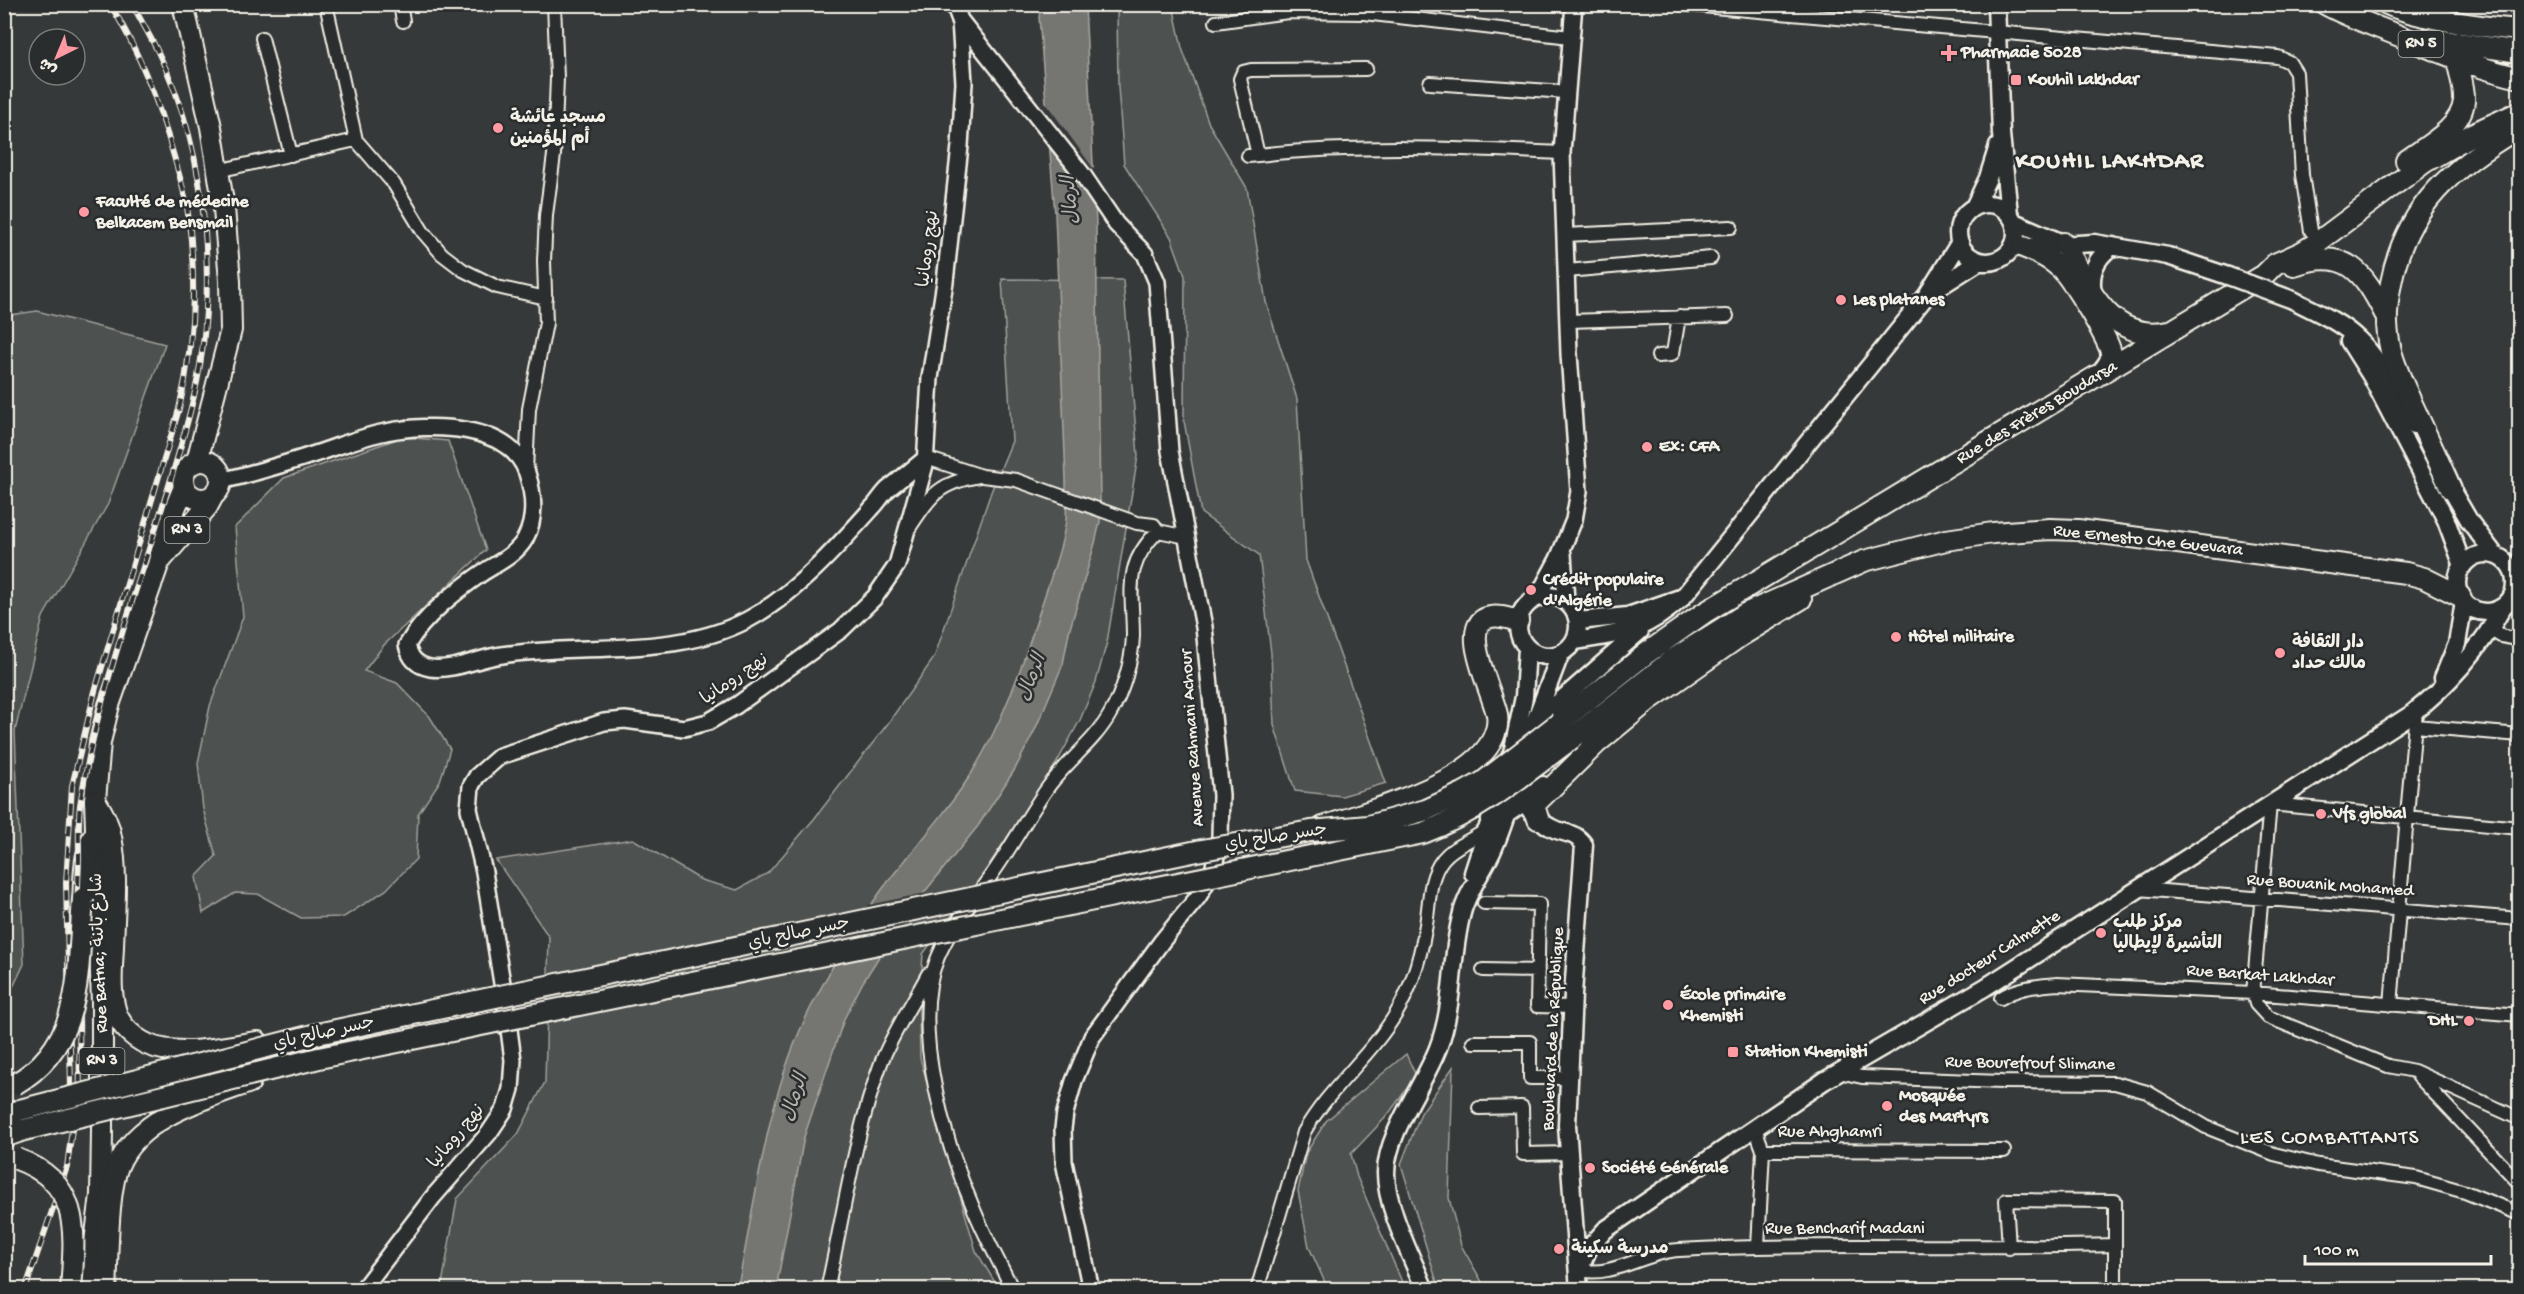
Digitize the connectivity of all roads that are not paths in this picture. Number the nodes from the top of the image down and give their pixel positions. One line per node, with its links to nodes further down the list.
1 (183, 4): 31 (main road)
2 (326, 4): 28 (street)
3 (400, 4): 12 (street)
4 (954, 4): 11 (street)
5 (1574, 4): 18 (street)
6 (1679, 4): 15 (street)
7 (1996, 4): 15 (main road)
8 (2325, 4): 16 (main road, RN 5)
9 (2386, 4): 14 (main road, RN 5)
10 (552, 6): 47 (street)
11 (960, 20): 56 (street, نهج رومانيا); 65 (street, Avenue Rahmani Achour)
12 (403, 21)
13 (1216, 22): 18 (street)
14 (2520, 30)
15 (1996, 34): 27 (main road); 35 (street)
16 (2394, 34): 19 (main road); 20 (main road, RN 5)
17 (262, 38): 30 (street)
18 (1570, 38): 24 (street)
19 (2520, 52)
20 (2457, 59): 22 (main road, RN 5); 35 (main road)
21 (1366, 69): 29 (street)
22 (2520, 78)
23 (1430, 83): 24 (street)
24 (1566, 92): 29 (street)
25 (2520, 112): 43 (main road, Rue des Frères Boudarsa)
26 (2520, 127): 48 (main road)
27 (2001, 134): 32 (main road); 33 (main road)
28 (357, 140): 30 (street); 47 (street)
29 (1562, 153): 36 (street)
30 (291, 155): 31 (street)
31 (217, 171): 57 (main road)
32 (1974, 207): 33 (main road); 37 (main road)
33 (2012, 218): 38 (main road); 40 (main road)
34 (1731, 227): 36 (street)
35 (2311, 231): 43 (main road)
36 (1565, 235): 44 (street)
37 (1960, 242): 42 (main road); 46 (main road)
38 (2064, 243): 39 (main road); 40 (main road); 45 (main road)
39 (2113, 246): 45 (main road); 52 (main road, bridge)
40 (2017, 248): 42 (main road); 55 (main road)
41 (1711, 258): 44 (street)
42 (1980, 261): 46 (main road)
43 (2270, 270): 48 (main road); 53 (main road, Rue des Frères Boudarsa)
44 (1566, 271): 51 (street)
45 (2093, 293): 53 (main road)
46 (1928, 295): 71 (main road)
47 (546, 298): 58 (street)
48 (2385, 315): 62 (main road)
49 (1727, 316): 50 (street)
50 (1679, 317): 51 (street); 54 (street)
51 (1568, 321): 66 (street)
52 (2339, 325): 62 (main road); 69 (main road)
53 (2174, 329): 55 (main road, Rue des Frères Boudarsa)
54 (1658, 356)
55 (2102, 374): 86 (main road, Rue des Frères Boudarsa)
56 (926, 458): 58 (street); 59 (street); 63 (street, نهج رومانيا)
57 (197, 461): 60 (main road); 61 (main road)
58 (526, 470): 61 (street)
59 (982, 476): 63 (street); 64 (street)
60 (184, 487): 61 (main road); 68 (main road, RN 3)
61 (217, 488): 68 (main road, RN 3)
62 (2451, 489): 67 (main road)
63 (908, 530): 138 (street, نهج رومانيا)
64 (1158, 531): 65 (street); 105 (street)
65 (1187, 537): 141 (street, Avenue Rahmani Achour)
66 (1564, 545): 72 (street); 75 (street)
67 (2507, 561): 69 (main road); 73 (main road)
68 (158, 565): 90 (main road, RN 3)
69 (2463, 566): 74 (main road)
70 (1834, 573): 74 (main road, Rue Ernesto Che Guevara); 86 (main road); 89 (main road)
71 (1683, 597): 77 (main road); 78 (main road)
72 (1538, 598): 75 (main road); 76 (main road)
73 (2512, 598): 74 (main road); 79 (main road, Rue docteur Calmette)
74 (2462, 599): 84 (main road, Rue docteur Calmette)
75 (1566, 602): 77 (main road)
76 (1518, 621): 82 (main road); 96 (main road, bridge)
77 (1578, 621): 81 (main road)
78 (1648, 625): 81 (main road); 87 (main road)
79 (2489, 629): 80 (street); 84 (main road, Rue docteur Calmette)
80 (2520, 640)
81 (1575, 641): 83 (main road)
82 (1527, 648): 83 (main road); 97 (main road)
83 (1560, 655): 87 (main road)
84 (2436, 693): 85 (main road, Rue docteur Calmette)
85 (2415, 718): 88 (street); 91 (main road, Rue docteur Calmette); 93 (street)
86 (1565, 731): 96 (main road, جسر صالح باي, bridge); 115 (main road, bridge)
87 (1531, 734): 92 (main road)
88 (2520, 735)
89 (1570, 769): 92 (main road); 94 (main road)
90 (95, 800): 98 (main road, RN 3); 113 (main road, bridge)
91 (2270, 804): 93 (street); 99 (main road, Rue docteur Calmette); 100 (street)
92 (1515, 806): 94 (main road); 97 (street); 103 (main road)
93 (2407, 818): 95 (street); 102 (street)
94 (1538, 819): 111 (main road, Boulevard de la République)
95 (2520, 828)
96 (1311, 831): 113 (main road, جسر صالح باي, bridge)
97 (1485, 831): 103 (main road); 142 (street)
98 (96, 832): 119 (main road, bridge); 136 (main road, Rue Batna; شارع باتنة / RN 3)
99 (2138, 889): 100 (street, Rue Bouanik Mohamed); 117 (main road, Rue docteur Calmette)
100 (2262, 899): 102 (street, Rue Bouanik Mohamed); 108 (street)
101 (1484, 903): 107 (street)
102 (2399, 909): 104 (street, Rue Bouanik Mohamed); 110 (street)
103 (1462, 911): 143 (main road)
104 (2520, 919)
105 (938, 957): 139 (street); 140 (street)
106 (1483, 970): 107 (street)
107 (1538, 971): 111 (street)
108 (2253, 993): 109 (street, Rue Barkat Lakhdar); 110 (street, Rue Barkat Lakhdar); 116 (street)
109 (2001, 998)
110 (2391, 1005): 112 (street, Rue Barkat Lakhdar)
111 (1572, 1006): 118 (main road, Boulevard de la République)
112 (2520, 1015)
113 (317, 1034): 121 (main road, جسر صالح باي, bridge)
114 (1473, 1042): 118 (street)
115 (319, 1058): 124 (main road, bridge); 137 (main road, bridge)
116 (2414, 1071): 122 (street); 129 (street)
117 (1839, 1072): 123 (main road, Rue docteur Calmette); 130 (street, Rue Bourefrouf Slimane)
118 (1569, 1078): 127 (main road, Boulevard de la République)
119 (10, 1088)
120 (1479, 1108): 127 (street)
121 (12, 1114)
122 (2520, 1119)
123 (1755, 1128): 125 (street); 134 (main road, Rue docteur Calmette)
124 (4, 1137)
125 (1763, 1150): 126 (street, Rue Ahghamri); 132 (street)
126 (2004, 1151)
127 (1569, 1153): 134 (main road, Boulevard de la République)
128 (11, 1158): 135 (main road, bridge)
129 (2520, 1184)
130 (2520, 1214)
131 (2115, 1245): 133 (street, Rue Bencharif Madani); 133 (street); 145 (street)
132 (1758, 1247): 133 (street, Rue Bencharif Madani); 134 (street, Rue Bencharif Madani)
133 (2009, 1248)
134 (1579, 1270): 144 (main road, Boulevard de la République)
135 (71, 1290)
136 (89, 1290)
137 (106, 1290)
138 (362, 1290)
139 (827, 1290)
140 (1013, 1290)
141 (1091, 1290)
142 (1257, 1290)
143 (1425, 1290)
144 (1579, 1290)
145 (2115, 1290)

